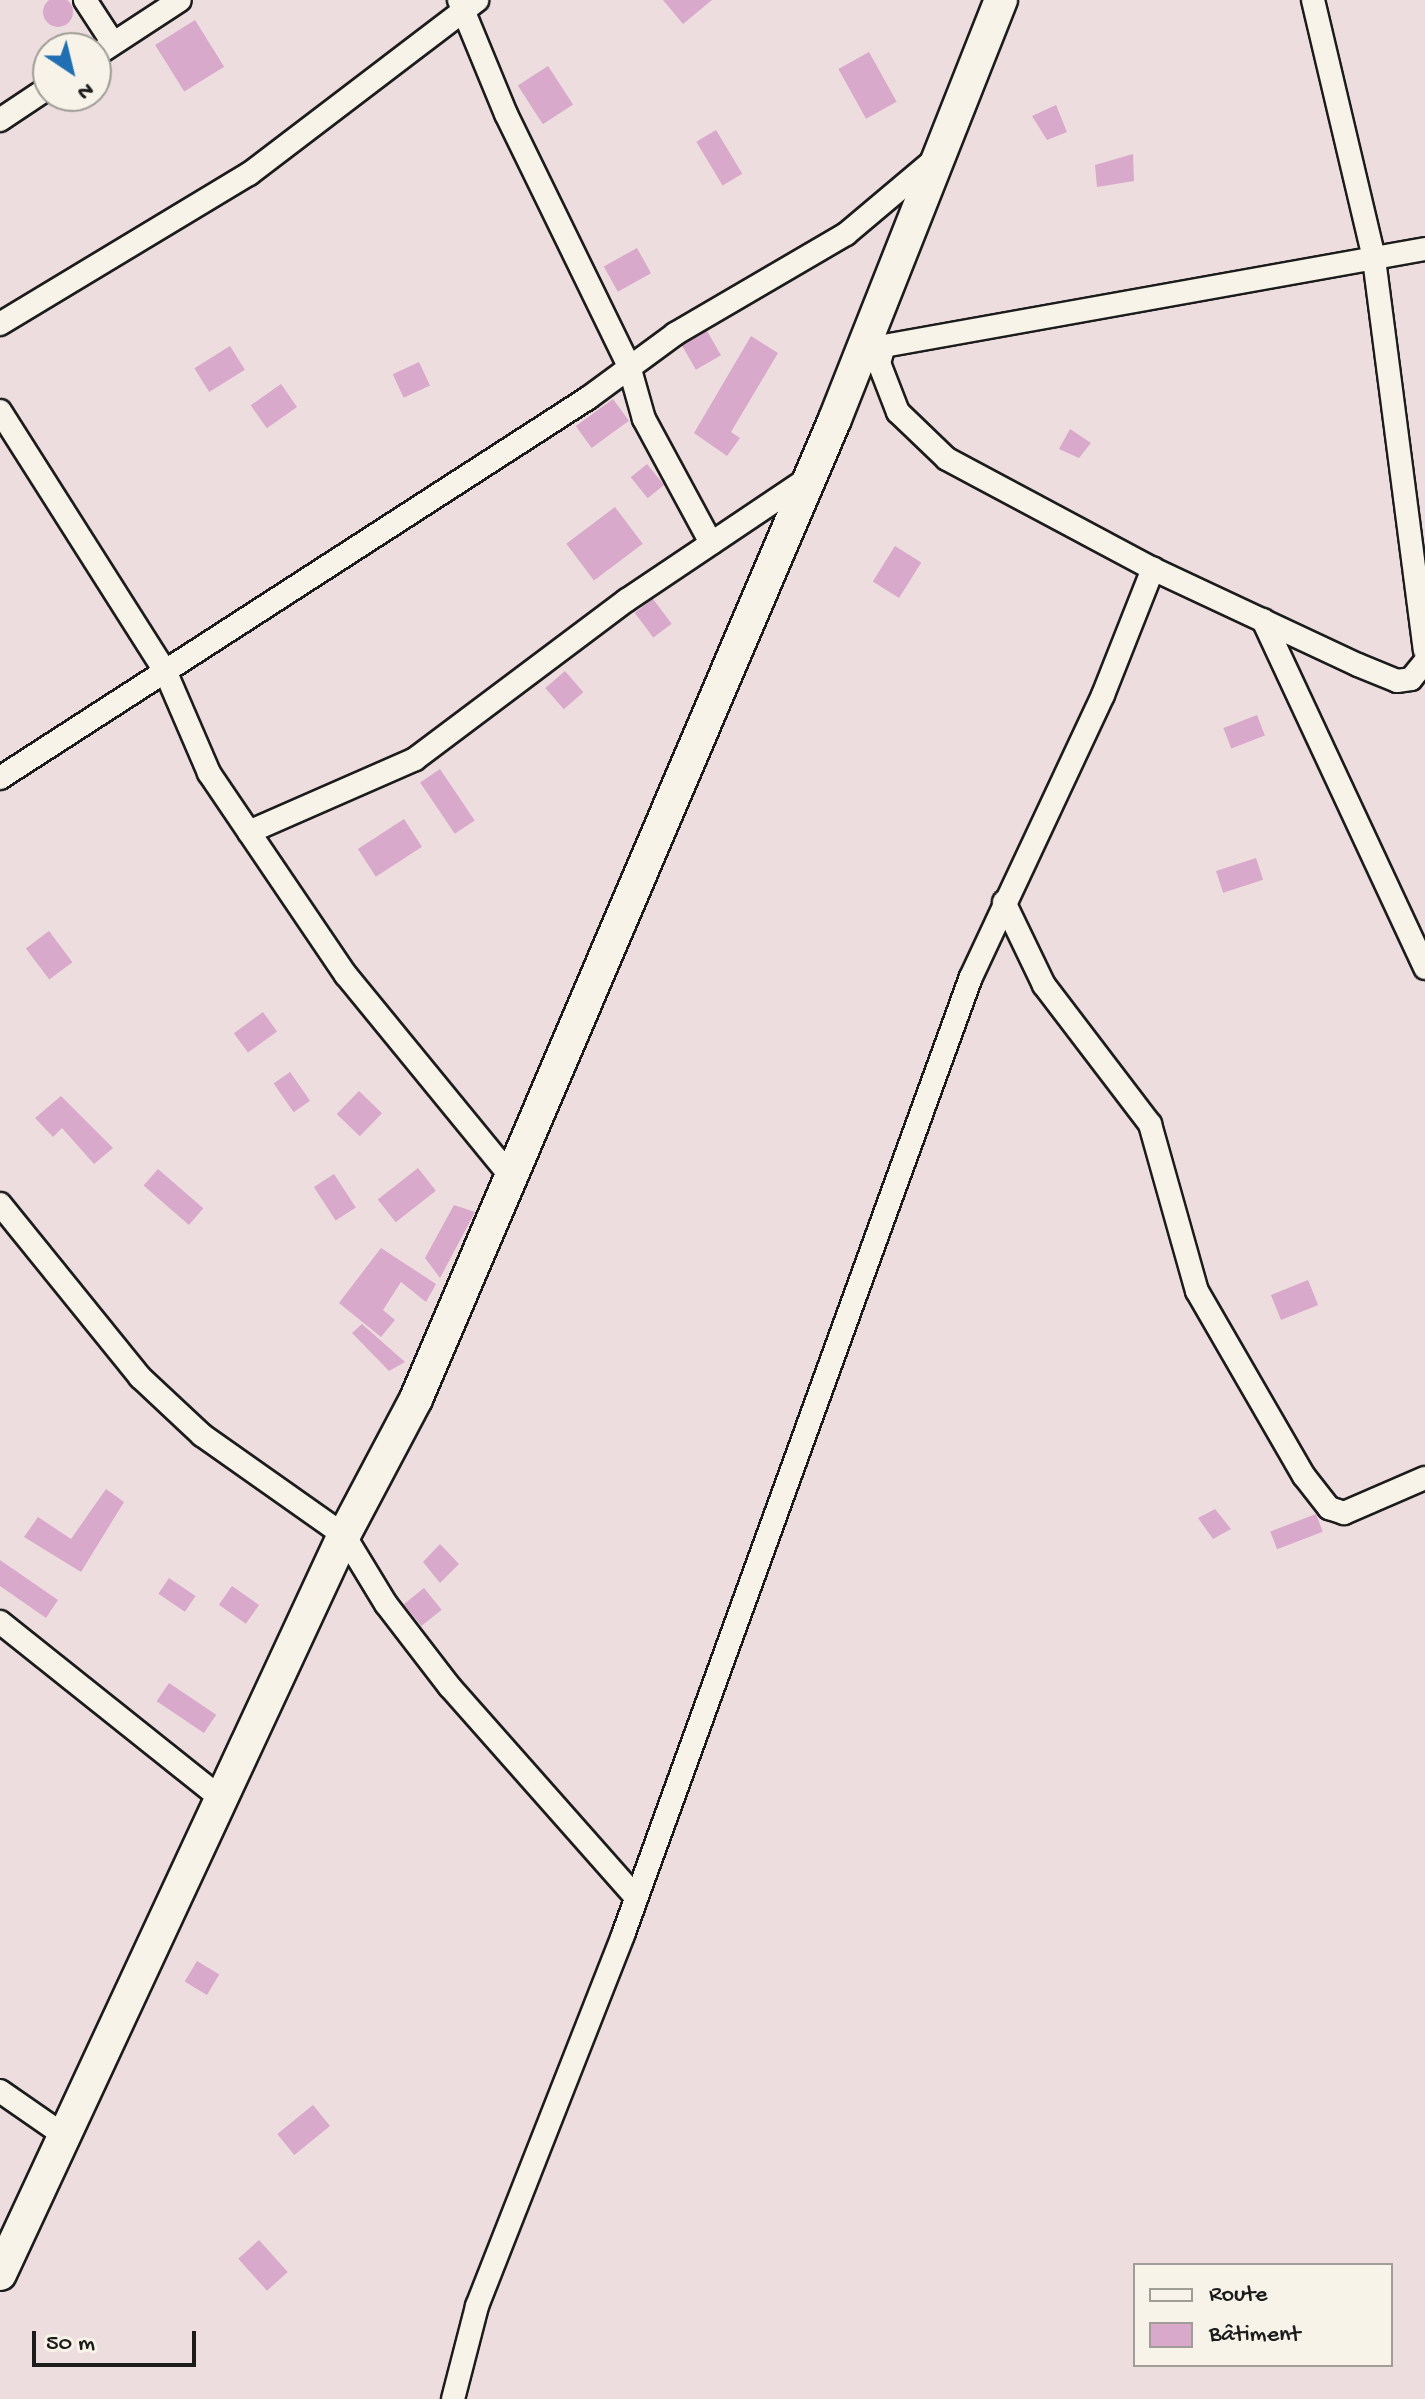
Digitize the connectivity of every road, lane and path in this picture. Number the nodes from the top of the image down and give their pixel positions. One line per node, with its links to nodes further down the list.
1 (85, 0): 6 (street)
2 (180, 0): 7 (street)
3 (1001, 0): 10 (street)
4 (1313, 0): 12 (street)
5 (467, 5): 13 (street); 15 (street)
6 (98, 32)
7 (112, 44)
8 (32, 99): 9 (street)
9 (0, 120)
10 (934, 160): 14 (street); 15 (street)
11 (1425, 249): 12 (street)
12 (1374, 259): 14 (street); 21 (street)
13 (0, 324)
14 (873, 349): 17 (street); 19 (street)
15 (629, 366): 18 (street); 23 (street)
16 (0, 411): 23 (street)
17 (811, 476): 18 (street); 28 (street)
18 (711, 543): 25 (street)
19 (1153, 569): 20 (street); 26 (street)
20 (1263, 620): 22 (street); 27 (street)
21 (1425, 650)
22 (1425, 662)
23 (166, 673): 24 (street); 25 (street)
24 (0, 778)
25 (249, 832): 28 (street)
26 (1004, 902): 30 (street); 34 (street)
27 (1425, 968)
28 (512, 1178): 31 (street)
29 (0, 1204): 31 (street)
30 (1425, 1478)
31 (344, 1535): 33 (street); 34 (street)
32 (0, 1622): 33 (street)
33 (224, 1801): 36 (street)
34 (636, 1897): 38 (street)
35 (0, 2091): 36 (street)
36 (62, 2134): 37 (street)
37 (0, 2274)
38 (453, 2399)

